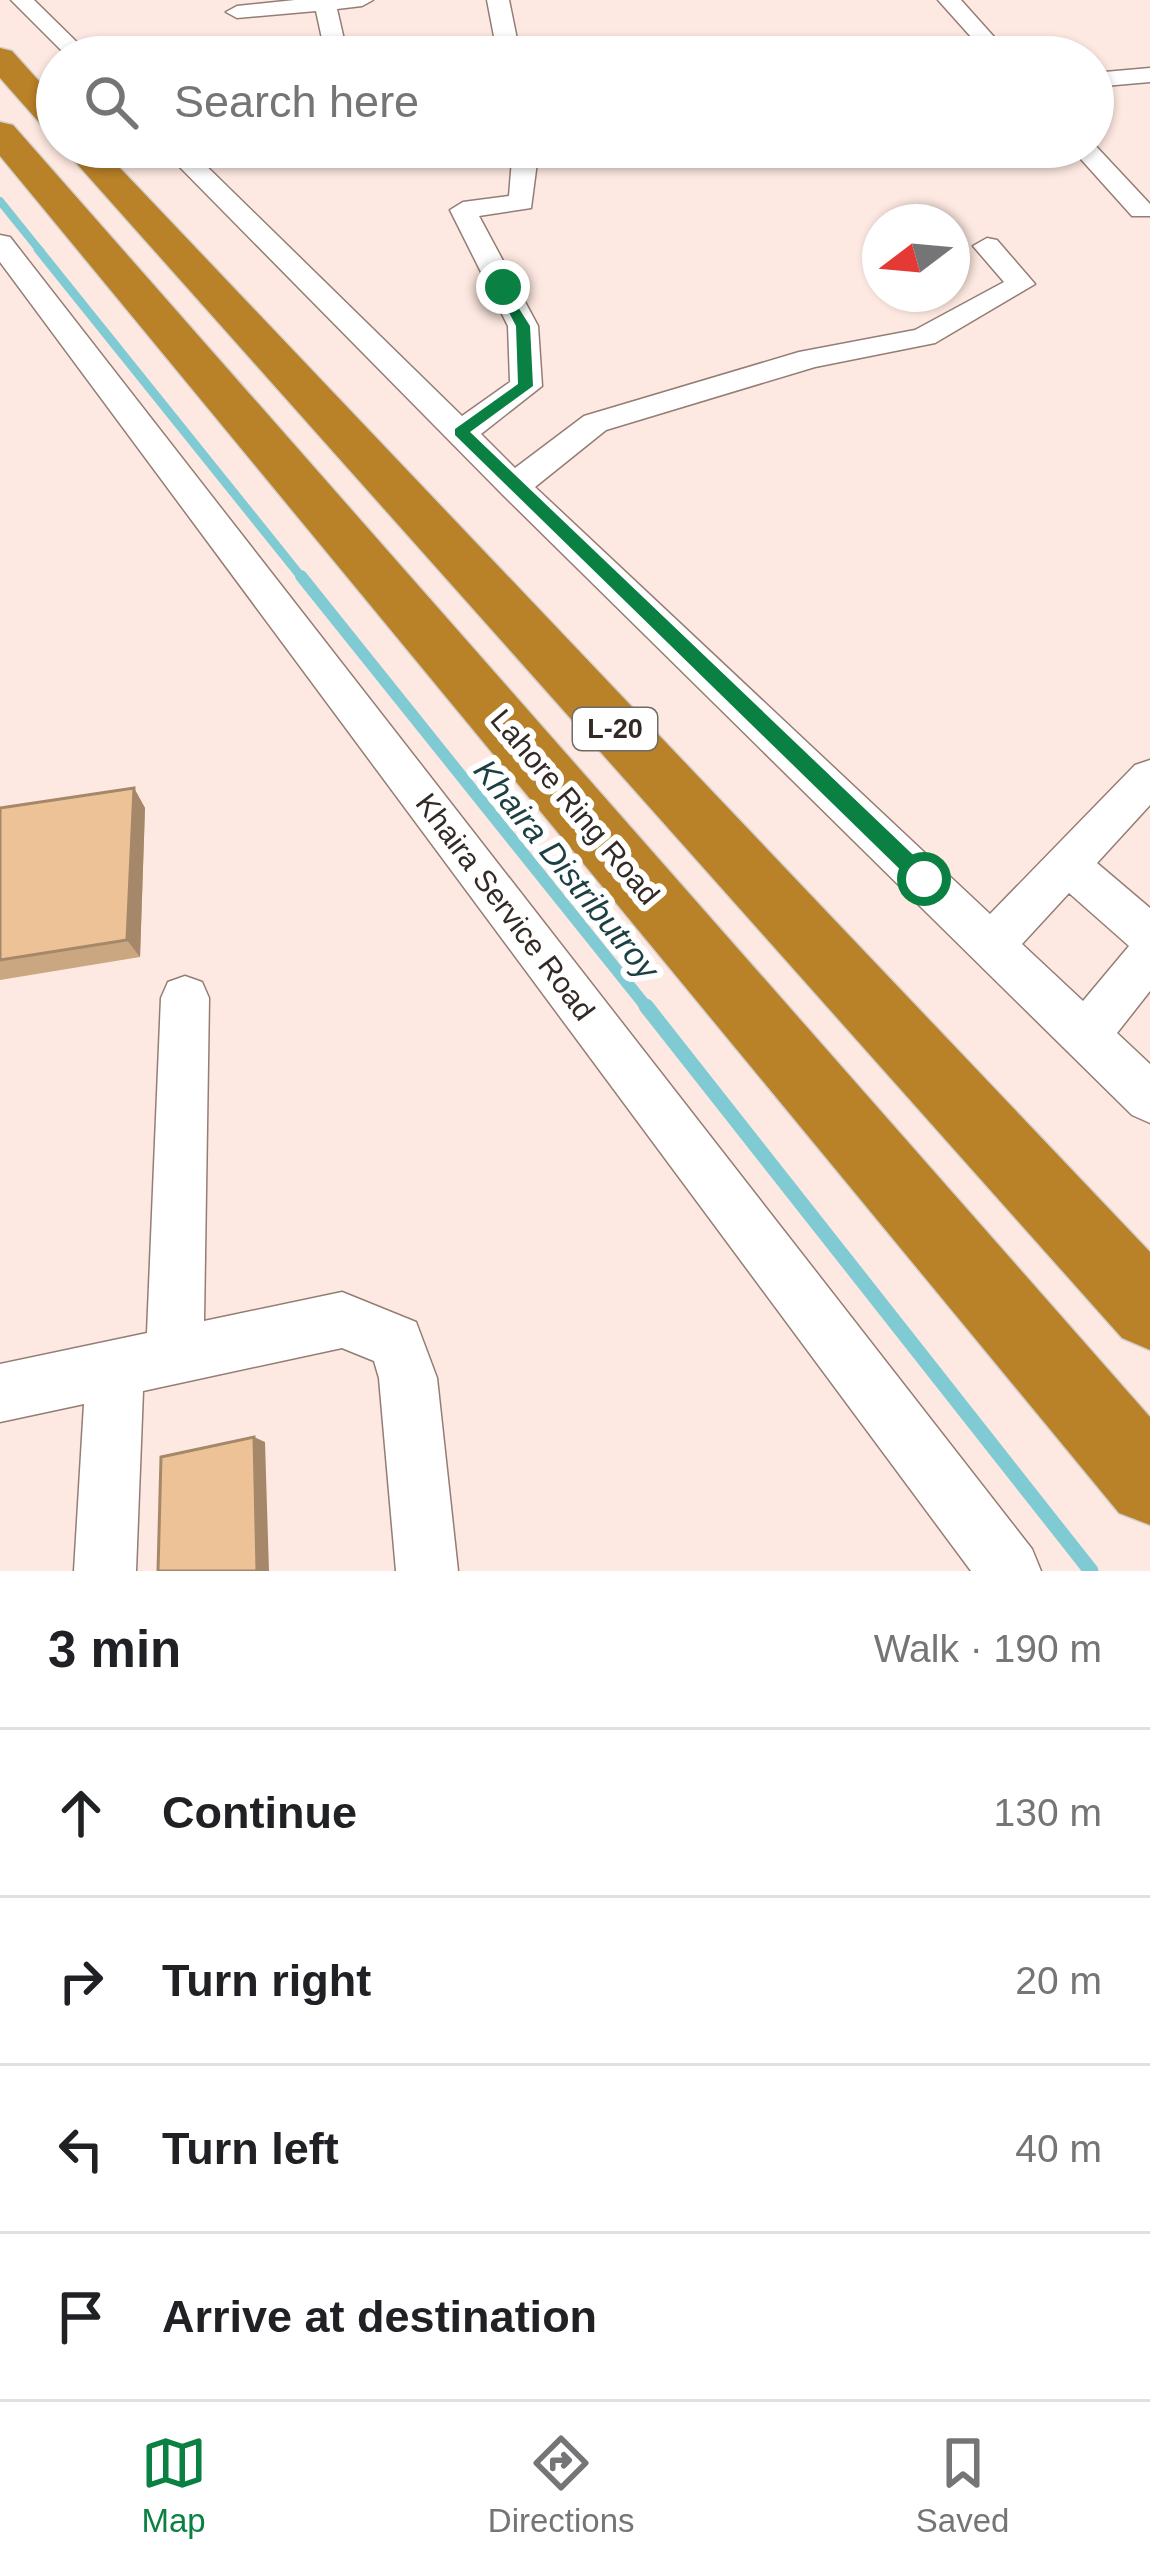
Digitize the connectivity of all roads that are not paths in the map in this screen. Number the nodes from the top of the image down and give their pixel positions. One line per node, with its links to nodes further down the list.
1 (22, 0): 7 (street)
2 (362, 0): 5 (street)
3 (498, 0): 9 (street)
4 (949, 0): 10 (street)
5 (325, 3): 6 (street); 8 (street)
6 (237, 12)
7 (59, 36)
8 (332, 36)
9 (505, 36)
10 (982, 36)
11 (0, 58): 14 (highway)
12 (1150, 75): 13 (street)
13 (1114, 78)
14 (36, 98)
15 (0, 133): 37 (highway, Lahore Ring Road / L-20)
16 (99, 168): 33 (highway, L-20)
17 (194, 168): 23 (street)
18 (524, 168): 23 (street)
19 (1102, 168): 20 (street)
20 (1141, 210)
21 (0, 243): 40 (street, Khaira Service Road)
22 (987, 246): 24 (street)
23 (460, 432): 24 (street)
24 (514, 486): 28 (street)
25 (1150, 778): 26 (street)
26 (1069, 866): 27 (street); 28 (street)
27 (1150, 936)
28 (992, 944): 31 (street)
29 (1150, 955): 31 (street)
30 (184, 998): 34 (street)
31 (1086, 1035): 32 (street)
32 (1150, 1098)
33 (1150, 1310)
34 (175, 1357): 35 (street); 39 (street)
35 (115, 1371): 36 (street); 38 (street)
36 (0, 1394)
37 (1150, 1482)
38 (104, 1571)
39 (427, 1571)
40 (1010, 1571)

